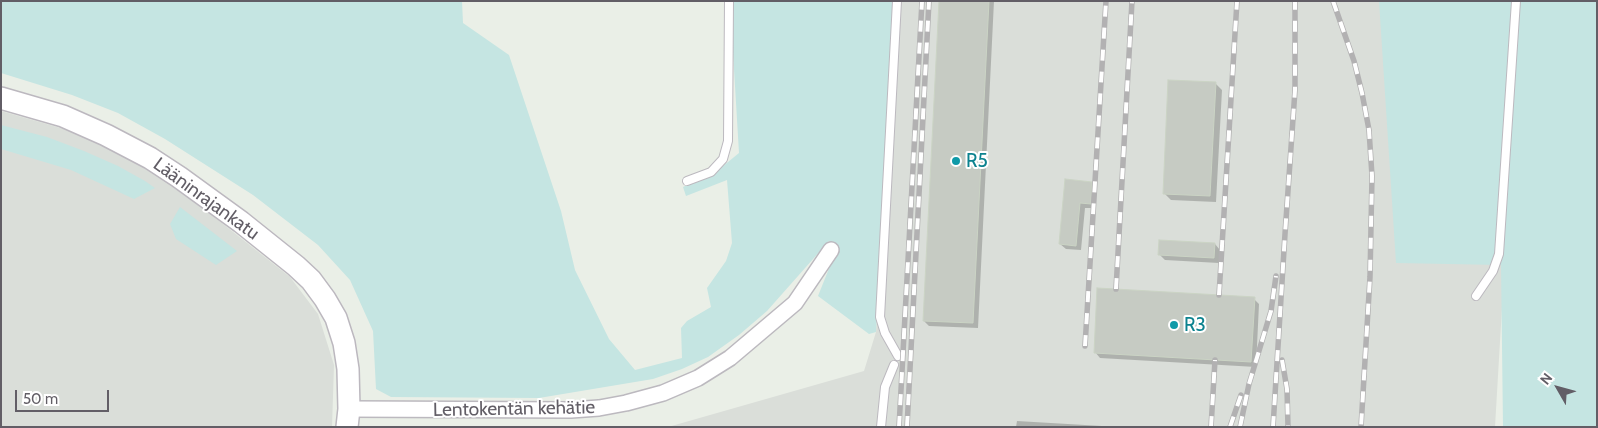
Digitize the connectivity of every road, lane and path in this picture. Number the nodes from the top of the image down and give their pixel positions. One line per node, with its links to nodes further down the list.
1 (729, 1): 5 (lane)
2 (897, 1): 8 (lane)
3 (1516, 1): 7 (lane)
4 (1, 98): 10 (street, Lääninrajankatu)
5 (687, 181)
6 (831, 250): 10 (street, Lentokentän kehätie)
7 (1476, 296)
8 (898, 356)
9 (894, 365): 11 (lane)
10 (348, 418)
11 (881, 427)

